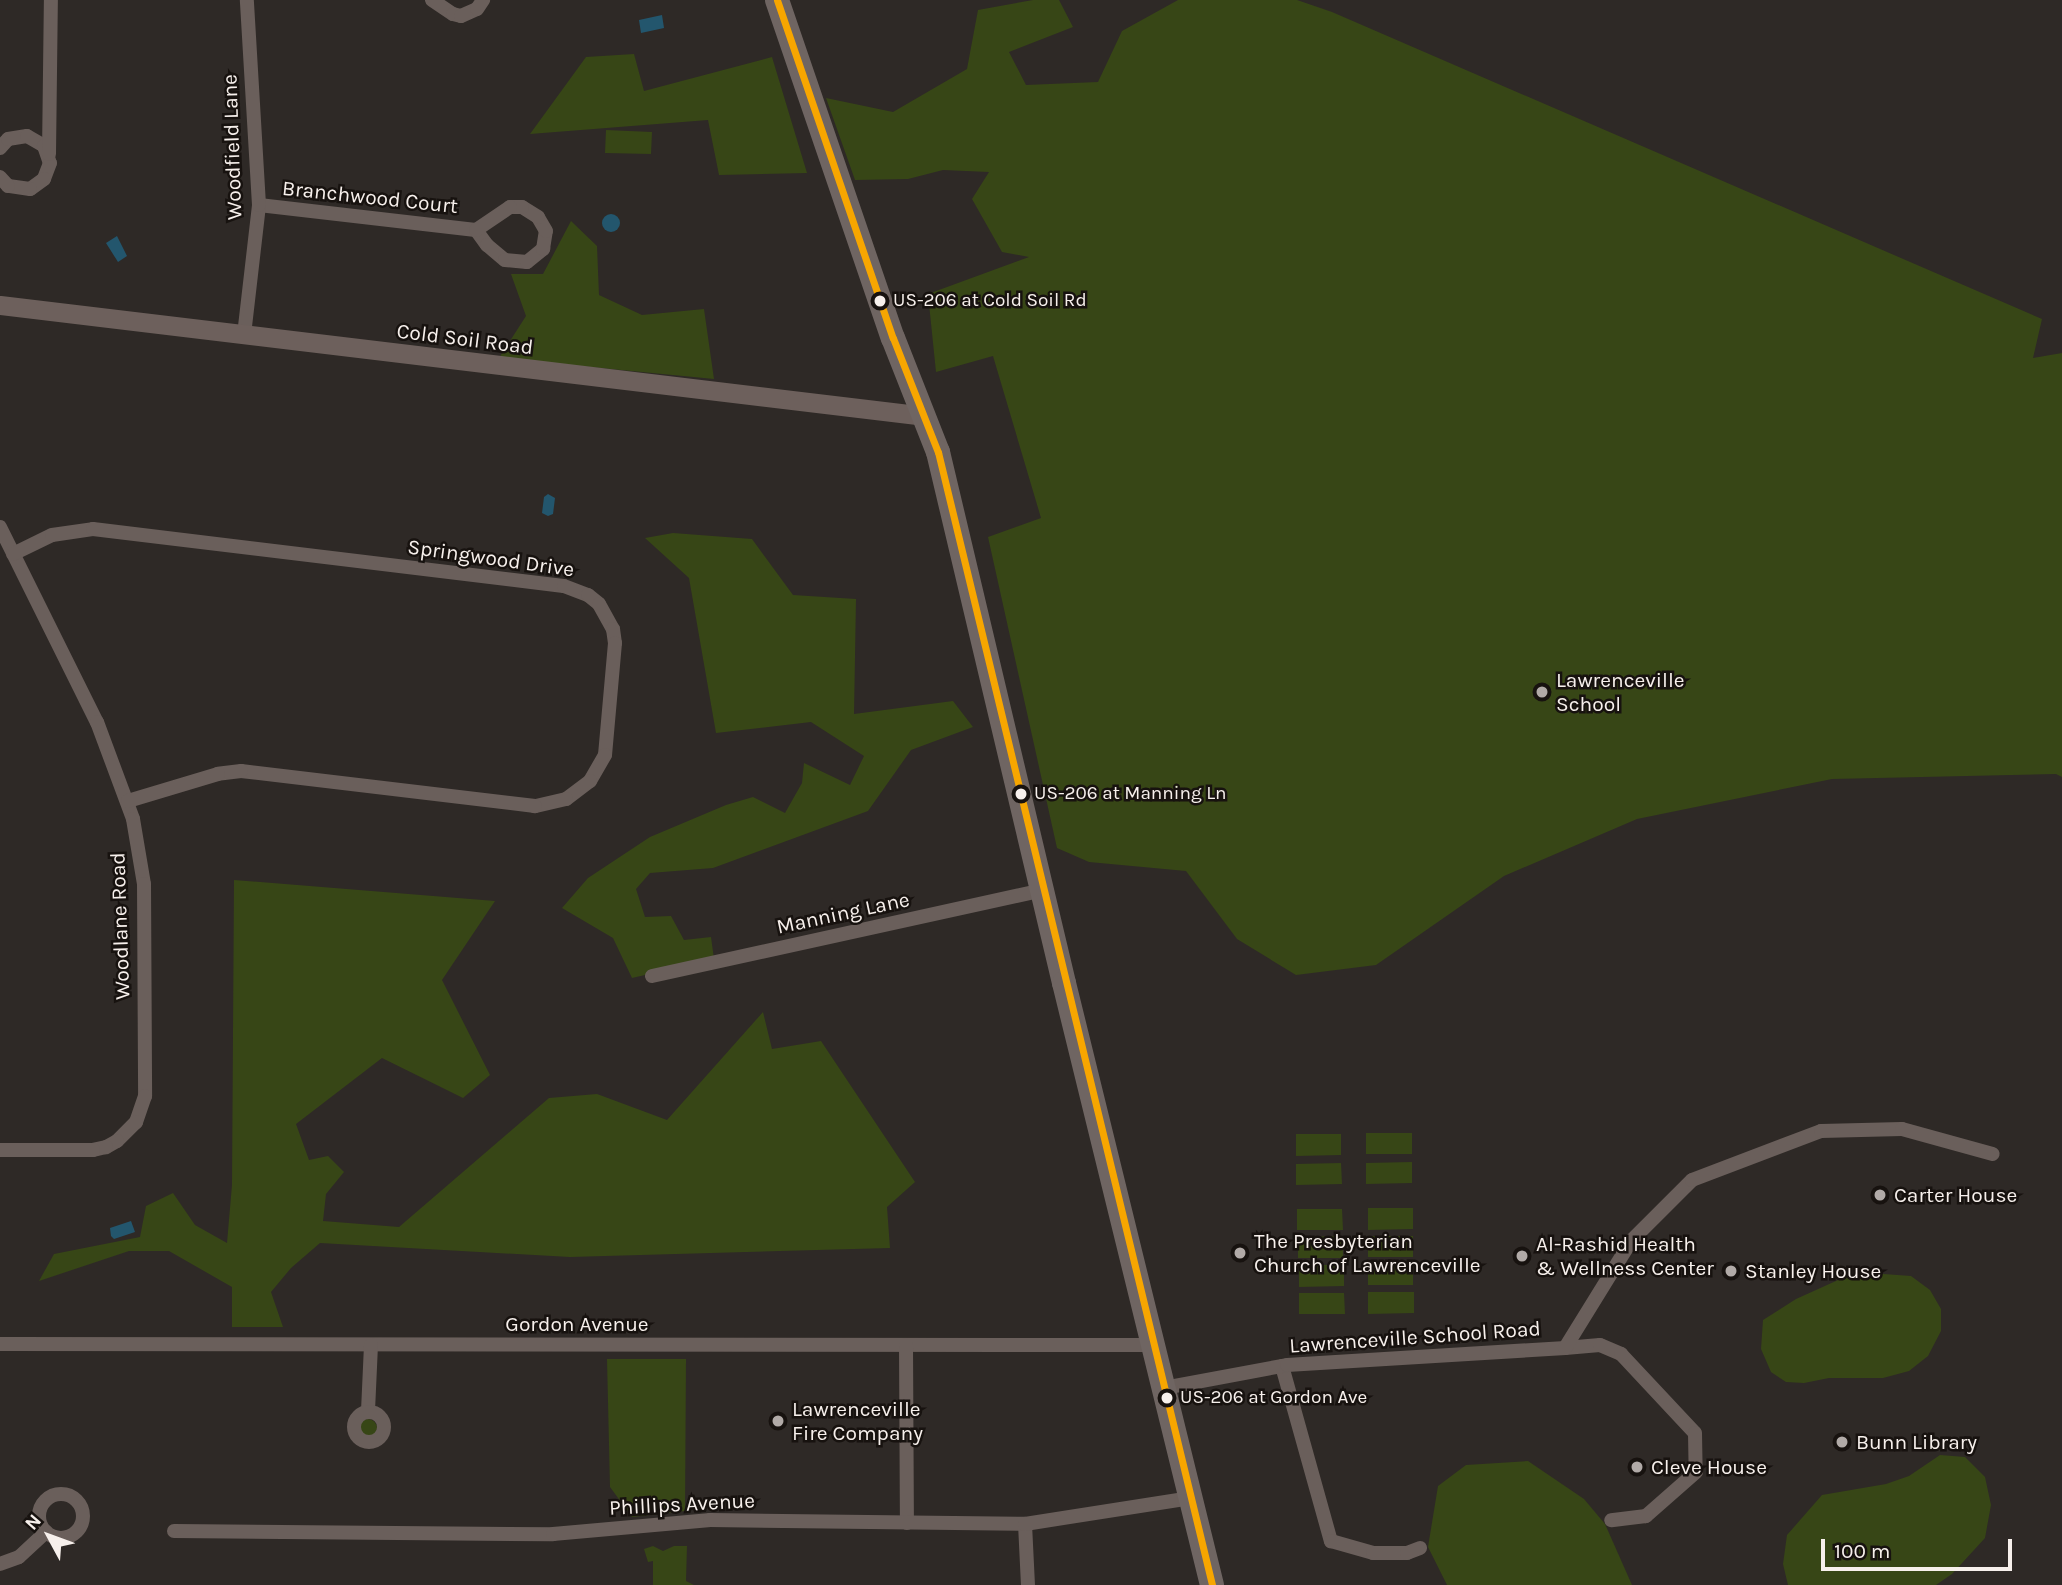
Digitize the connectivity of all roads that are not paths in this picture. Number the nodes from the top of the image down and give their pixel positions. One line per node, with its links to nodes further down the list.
1 (51, 0): 7 (street)
2 (247, 0): 9 (street, Woodfield Lane)
3 (432, 0): 4 (street)
4 (483, 0)
5 (777, 0): 13 (highway)
6 (0, 148): 7 (street)
7 (49, 154): 8 (street)
8 (0, 177)
9 (259, 205): 10 (street, Branchwood Court); 12 (street, Woodfield Lane)
10 (476, 230): 10 (street, Branchwood Court)
11 (0, 306): 12 (street, Cold Soil Road)
12 (244, 335): 13 (street, Cold Soil Road)
13 (925, 416): 17 (highway)
14 (0, 527): 15 (street, Woodlane Road)
15 (13, 554): 16 (street, Woodlane Road); 16 (street, Springwood Drive)
16 (128, 801): 19 (street, Woodlane Road)
17 (1042, 890): 18 (street, Manning Lane); 24 (highway)
18 (652, 976)
19 (0, 1150)
20 (1993, 1154): 25 (street, Lawrenceville School Road)
21 (0, 1344): 22 (street, Gordon Avenue)
22 (370, 1345): 23 (street, Gordon Avenue); 28 (street)
23 (906, 1345): 24 (street, Gordon Avenue); 31 (street)
24 (1153, 1345): 27 (highway)
25 (1565, 1348): 26 (street, Lawrenceville School Road); 30 (street)
26 (1282, 1366): 27 (street, Lawrenceville School Road); 35 (street)
27 (1164, 1388): 29 (highway)
28 (368, 1411)
29 (1191, 1499): 32 (street, Phillips Avenue); 38 (highway)
30 (1611, 1520)
31 (907, 1523): 32 (street, Phillips Avenue); 33 (street, Phillips Avenue)
32 (1025, 1524): 37 (street)
33 (174, 1531)
34 (46, 1532): 36 (street)
35 (1420, 1548)
36 (0, 1564)
37 (1028, 1585)
38 (1212, 1585)

